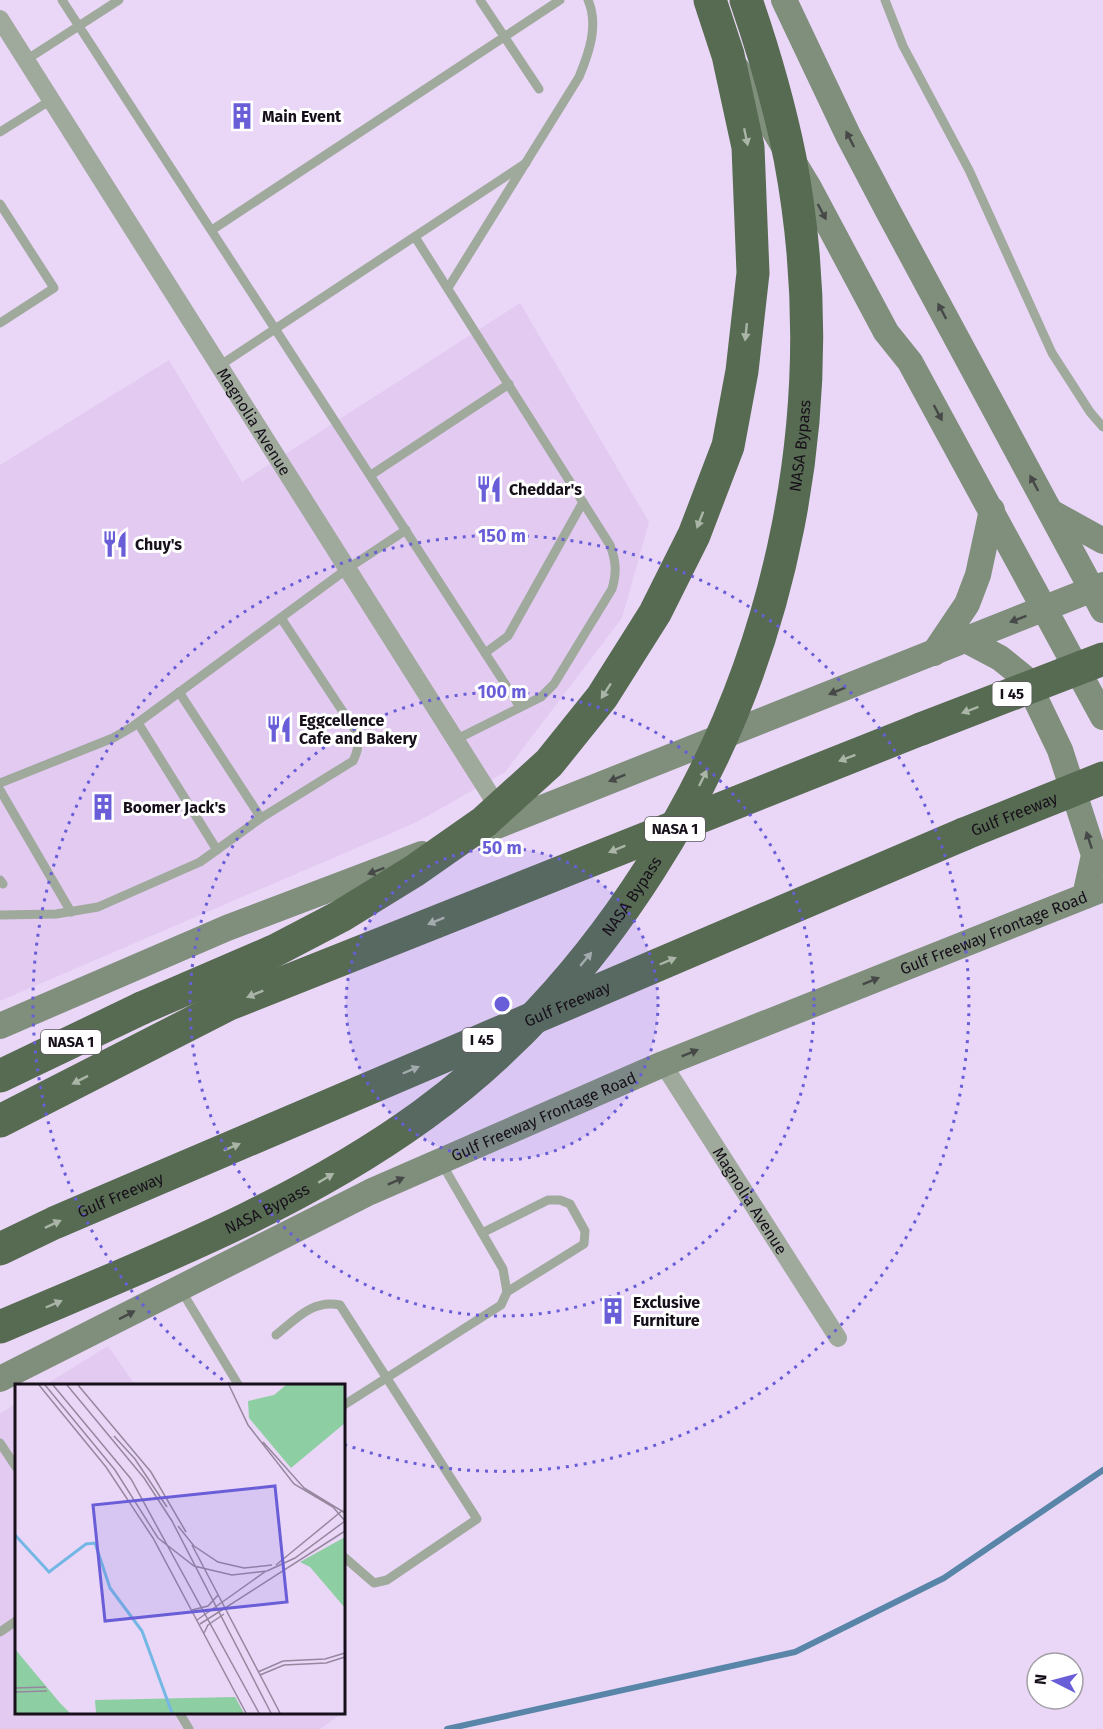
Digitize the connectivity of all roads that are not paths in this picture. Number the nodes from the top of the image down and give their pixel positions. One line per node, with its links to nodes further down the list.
1 (62, 0): 12 (lane)
2 (119, 0): 12 (lane)
3 (480, 0): 13 (lane)
4 (560, 0): 13 (lane)
5 (588, 0): 18 (lane)
6 (694, 0): 30 (main road, one-way to 30)
7 (710, 0): 58 (highway, NASA 1, one-way to 58, bridge)
8 (746, 0): 65 (highway, NASA Bypass / NASA 1, one-way to 8, bridge)
9 (784, 0): 31 (main road, one-way to 9)
10 (885, 0): 27 (lane)
11 (0, 19): 14 (street, Magnolia Avenue)
12 (79, 26): 14 (lane); 20 (lane)
13 (504, 37): 15 (lane); 20 (lane)
14 (26, 60): 16 (street, Magnolia Avenue)
15 (539, 89)
16 (51, 100): 17 (lane); 25 (street, Magnolia Avenue)
17 (0, 132)
18 (526, 163): 21 (lane); 22 (lane)
19 (0, 204): 23 (lane)
20 (212, 230): 24 (lane)
21 (415, 237): 22 (lane); 24 (lane)
22 (448, 288): 26 (lane)
23 (0, 323)
24 (276, 328): 25 (lane); 28 (lane)
25 (219, 366): 34 (street, Magnolia Avenue)
26 (509, 384): 28 (lane); 29 (lane)
27 (1103, 427)
28 (371, 475): 32 (lane)
29 (583, 502): 39 (lane); 43 (lane)
30 (992, 510): 36 (main road); 40 (main road)
31 (1050, 511): 33 (main road); 35 (main road)
32 (406, 530): 34 (lane); 39 (lane)
33 (1103, 541)
34 (347, 569): 37 (lane); 46 (street, Magnolia Avenue)
35 (1099, 595): 36 (main road)
36 (1045, 609): 38 (main road, one-way to 38); 44 (main road)
37 (281, 618): 42 (lane); 50 (lane)
38 (966, 640): 40 (main road); 53 (main road, one-way to 38)
39 (485, 653): 43 (lane)
40 (934, 653): 51 (main road, one-way to 51)
41 (1103, 659): 59 (highway, I 45, one-way to 59, bridge)
42 (179, 692): 45 (lane); 50 (lane)
43 (520, 707): 46 (lane)
44 (1103, 717)
45 (138, 723): 48 (lane); 52 (lane)
46 (455, 740): 51 (street, Magnolia Avenue)
47 (1103, 778): 62 (highway, Gulf Freeway / I 45, one-way to 47, bridge)
48 (0, 783)
49 (0, 790): 54 (lane)
50 (261, 818): 52 (lane)
51 (507, 822): 56 (main road, one-way to 56)
52 (217, 850): 54 (lane)
53 (1094, 893): 57 (main road, Gulf Freeway Frontage Road, one-way to 53)
54 (71, 912): 55 (lane)
55 (0, 915)
56 (0, 1026)
57 (663, 1064): 60 (main road, Gulf Freeway Frontage Road); 67 (street, Magnolia Avenue)
58 (0, 1076)
59 (0, 1121)
60 (441, 1161): 61 (lane); 63 (main road, Gulf Freeway Frontage Road, one-way to 60)
61 (482, 1233): 64 (lane); 64 (lane)
62 (0, 1249)
63 (180, 1288): 69 (main road, Gulf Freeway Frontage Road, one-way to 63); 70 (lane)
64 (507, 1292): 68 (lane)
65 (0, 1327)
66 (276, 1335): 68 (lane)
67 (838, 1338)
68 (386, 1377): 71 (lane); 74 (lane)
69 (0, 1379)
70 (237, 1384)
71 (345, 1404)
72 (0, 1443): 73 (lane)
73 (15, 1466)
74 (345, 1558)
75 (15, 1622): 76 (lane)
76 (0, 1632)
77 (180, 1714): 78 (lane)
78 (189, 1729)

